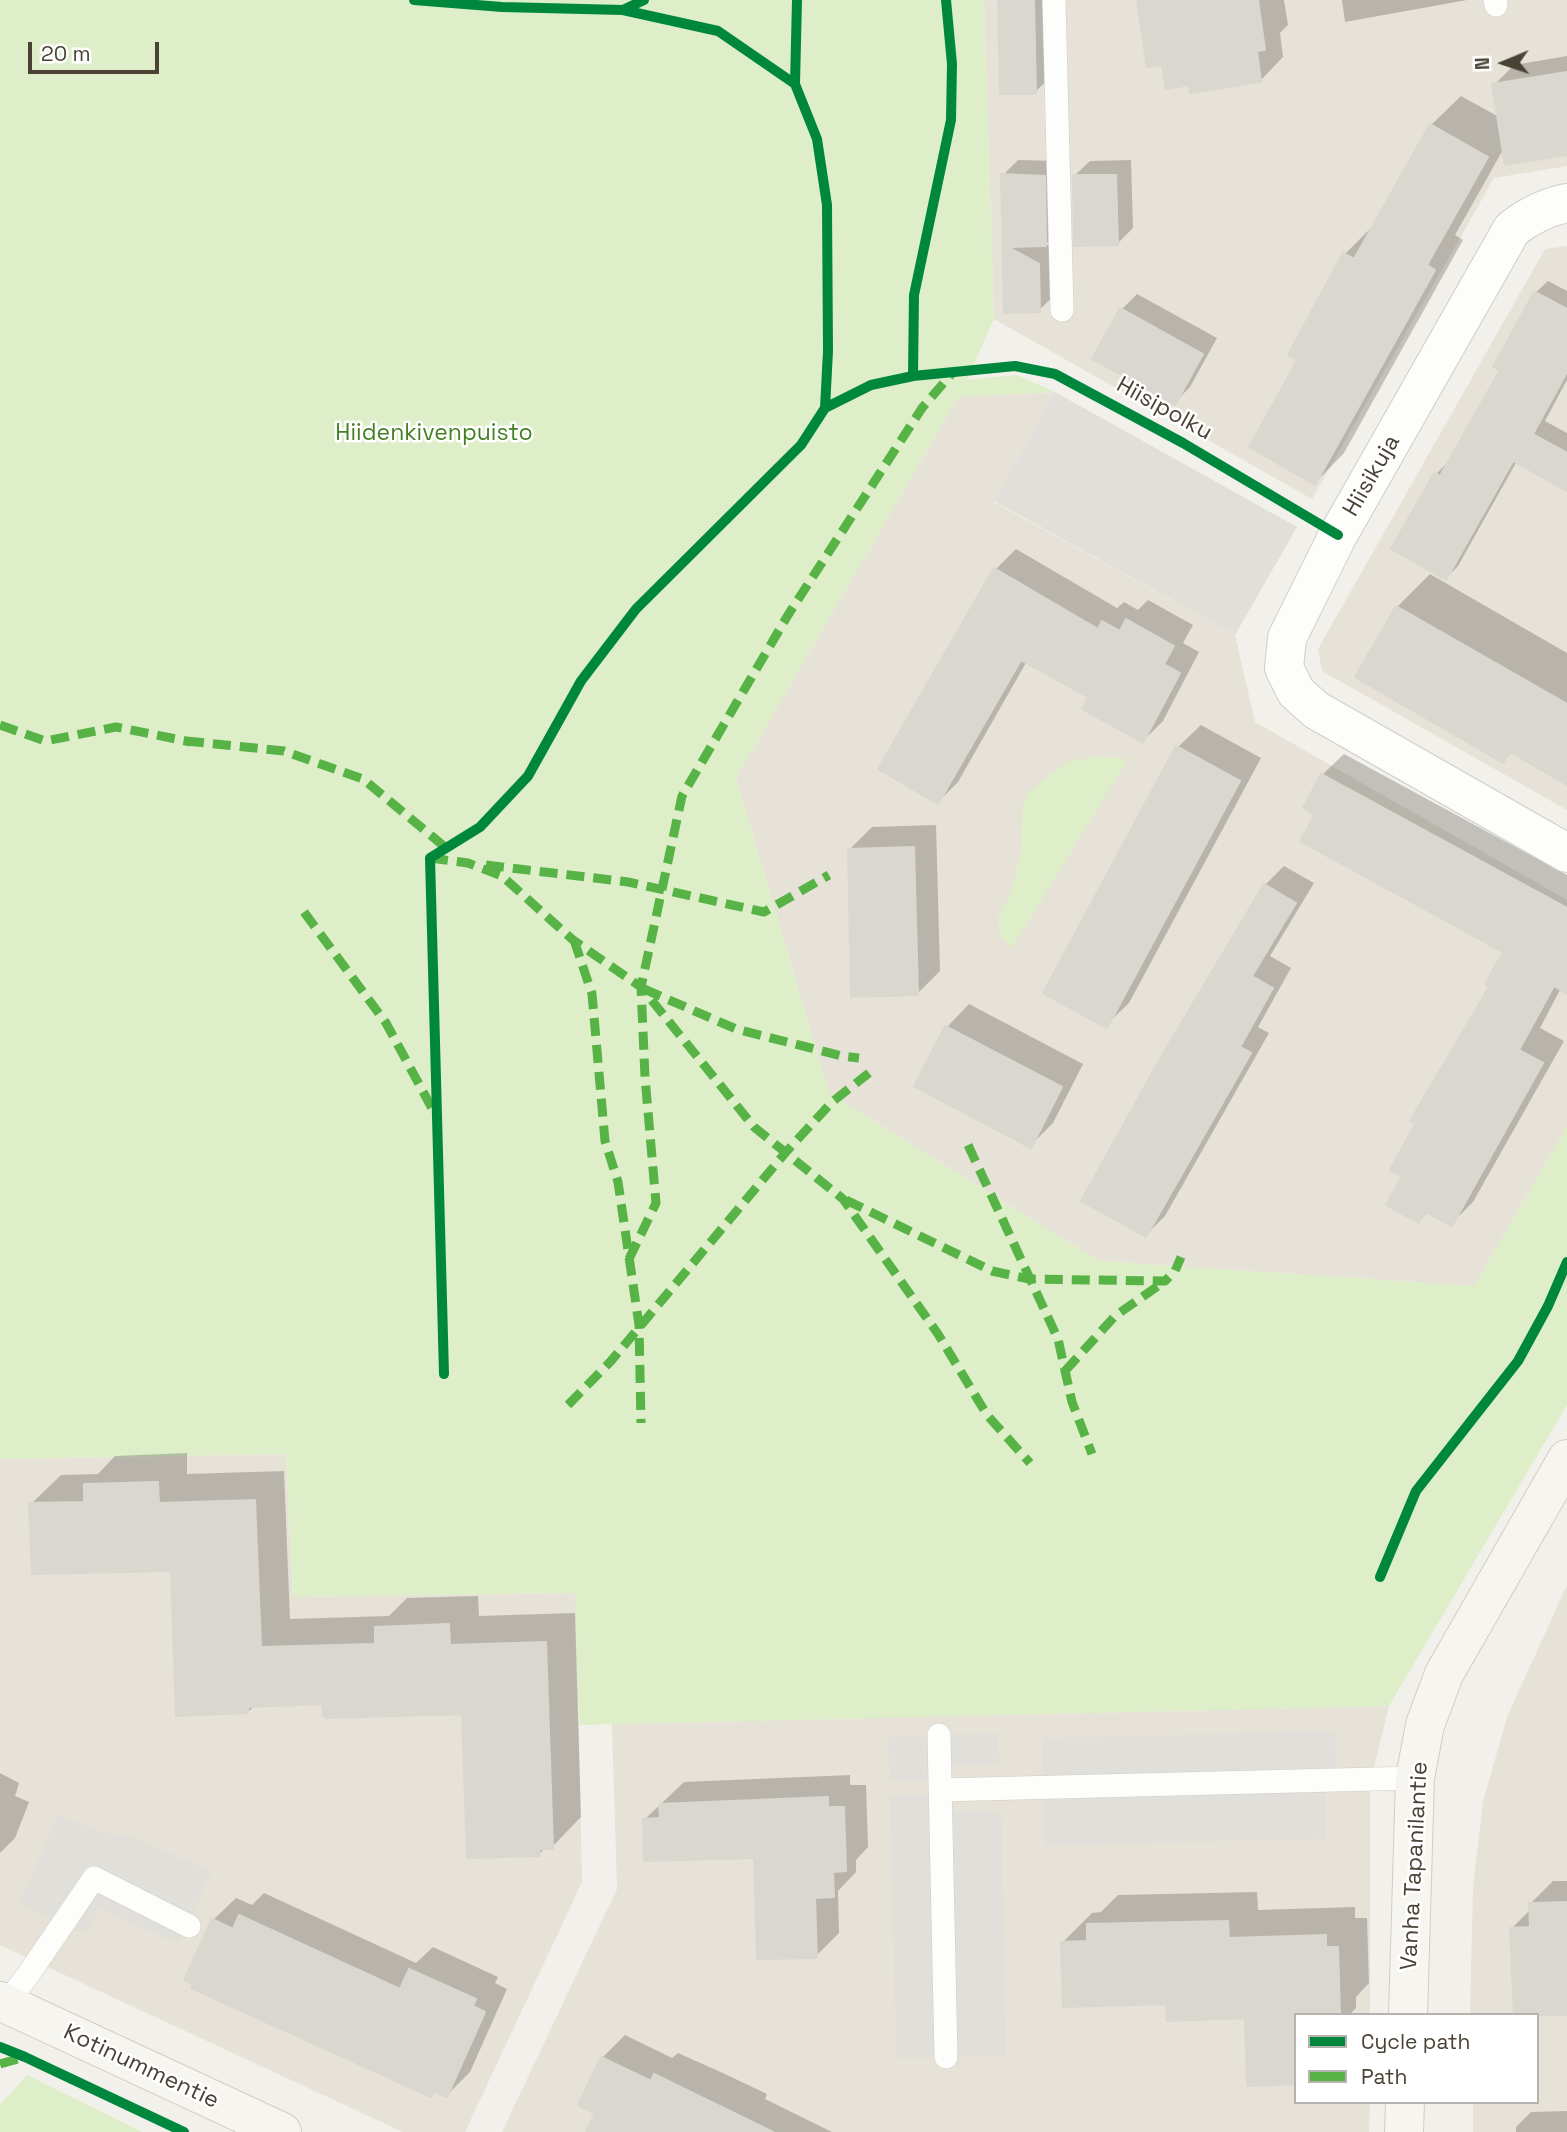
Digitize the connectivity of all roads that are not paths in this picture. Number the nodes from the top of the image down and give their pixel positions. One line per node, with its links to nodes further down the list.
1 (1054, 0): 3 (lane)
2 (1567, 203): 4 (street, Hiisikuja)
3 (1062, 310)
4 (1567, 853)
5 (1567, 1459): 7 (street, Vanha Tapanilantie)
6 (939, 1735): 8 (lane)
7 (1415, 1778): 8 (lane); 11 (street, Vanha Tapanilantie)
8 (940, 1790): 12 (lane)
9 (189, 1926): 10 (lane)
10 (3, 2003): 14 (street, Kotinummentie)
11 (1408, 2013)
12 (946, 2057)
13 (1405, 2104): 15 (street)
14 (282, 2132)
15 (1404, 2132)

